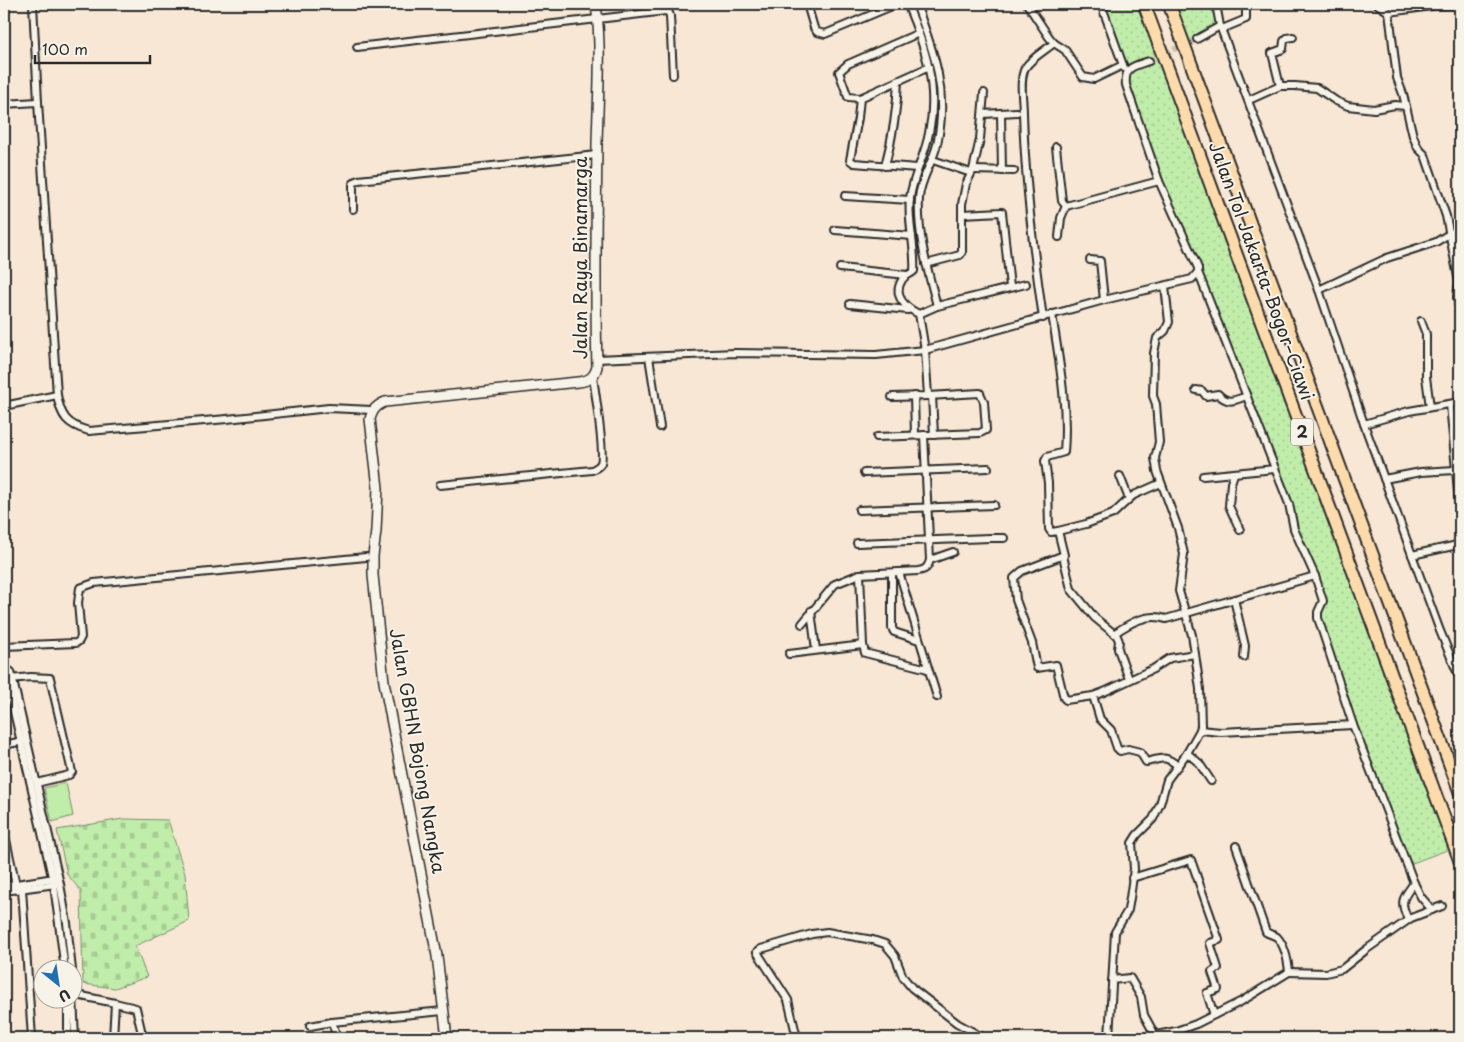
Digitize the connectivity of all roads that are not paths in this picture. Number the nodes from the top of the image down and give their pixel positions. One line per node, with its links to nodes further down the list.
1 (33, 4): 33 (street)
2 (596, 4): 16 (street, Jalan Raya Binamarga)
3 (807, 4): 4 (street)
4 (897, 4)
5 (907, 4): 18 (street)
6 (916, 4): 41 (street)
7 (1027, 4): 21 (street)
8 (1101, 4): 24 (street)
9 (1144, 4): 159 (highway, Jalan Tol Jakarta–Bogor–Ciawi / 2)
10 (1168, 4): 146 (highway, Jalan Tol Jakarta–Bogor–Ciawi / 2)
11 (1216, 4): 17 (street)
12 (1246, 4): 17 (street)
13 (1378, 4): 15 (street)
14 (1460, 4): 15 (street)
15 (1389, 12): 35 (street)
16 (598, 19): 22 (street); 27 (street); 40 (street, Jalan Raya Binamarga)
17 (1221, 28): 20 (street); 32 (street)
18 (919, 33): 25 (street); 31 (street)
19 (1293, 37): 29 (street)
20 (1198, 39)
21 (1054, 43): 24 (street); 74 (street)
22 (357, 47)
23 (1149, 61): 26 (street)
24 (1123, 65): 26 (street)
25 (929, 67): 28 (street); 43 (street)
26 (1126, 74): 47 (street)
27 (672, 75)
28 (898, 80): 31 (street); 42 (street)
29 (1280, 86): 32 (street); 35 (street)
30 (984, 93): 37 (street)
31 (860, 98): 42 (street)
32 (1249, 100): 66 (street)
33 (38, 102): 34 (street); 81 (street)
34 (4, 104)
35 (1405, 106): 55 (street)
36 (1017, 112): 38 (street)
37 (983, 114): 38 (street); 45 (street)
38 (1001, 114): 44 (street)
39 (1056, 147): 50 (street)
40 (597, 155): 51 (street); 78 (street, Jalan Raya Binamarga)
41 (933, 160): 45 (street); 59 (street)
42 (885, 166): 43 (street)
43 (917, 168): 49 (street)
44 (1002, 171): 45 (street); 46 (street)
45 (972, 172): 52 (street)
46 (1014, 172)
47 (1159, 181): 50 (street); 61 (street)
48 (844, 196): 49 (street)
49 (910, 200): 56 (street)
50 (1066, 206): 57 (street)
51 (354, 209)
52 (962, 214): 59 (street); 65 (street)
53 (835, 230): 56 (street)
54 (1460, 231): 55 (street)
55 (1449, 234): 66 (street); 73 (street)
56 (912, 236): 62 (street)
57 (1059, 236)
58 (1090, 260): 67 (street)
59 (926, 264): 69 (street)
60 (840, 268): 62 (street)
61 (1198, 272): 64 (street); 84 (street)
62 (908, 275): 70 (street)
63 (1026, 284): 65 (street)
64 (1165, 286): 67 (street); 106 (street)
65 (1010, 288): 69 (street)
66 (1319, 290): 91 (street)
67 (1104, 300): 72 (street)
68 (850, 304): 70 (street)
69 (937, 306): 71 (street)
70 (909, 310): 71 (street)
71 (919, 314): 76 (street)
72 (1052, 314): 74 (street); 114 (street)
73 (1460, 314)
74 (1043, 318): 76 (street)
75 (1421, 321): 89 (street)
76 (925, 350): 77 (street); 83 (street)
77 (649, 357): 78 (street); 92 (street)
78 (597, 359): 79 (street, Jalan Raya Binamarga)
79 (593, 377): 90 (street, Jalan Raya Binamarga); 107 (street)
80 (1196, 390): 84 (street)
81 (57, 395): 88 (street); 90 (street)
82 (914, 396): 83 (street); 85 (street); 94 (street)
83 (930, 396): 93 (street); 93 (street)
84 (1247, 396): 98 (street)
85 (892, 397)
86 (1460, 402): 87 (street)
87 (1450, 404): 89 (street); 99 (street)
88 (4, 406)
89 (1430, 406): 91 (street)
90 (372, 410): 177 (street, Jalan GBHN Bojong Nangka)
91 (1364, 424): 105 (street)
92 (660, 427)
93 (934, 434): 95 (street)
94 (915, 435): 95 (street); 96 (street)
95 (924, 435): 100 (street)
96 (877, 437)
97 (988, 468): 100 (street)
98 (1276, 470): 102 (street); 127 (street)
99 (1455, 470): 105 (street); 112 (street)
100 (925, 472): 101 (street); 110 (street)
101 (864, 473)
102 (1234, 474): 104 (street); 113 (street)
103 (1120, 476): 108 (street)
104 (1202, 476)
105 (1384, 479): 120 (street)
106 (1161, 483): 108 (street); 130 (street)
107 (440, 485)
108 (1129, 498): 114 (street)
109 (994, 506): 110 (street)
110 (926, 508): 111 (street); 116 (street)
111 (859, 510)
112 (1460, 514)
113 (1240, 530)
114 (1058, 531): 121 (street)
115 (1004, 538): 116 (street)
116 (928, 540): 118 (street); 123 (street)
117 (1460, 542): 120 (street)
118 (857, 543)
119 (954, 552): 123 (street)
120 (1412, 555): 142 (street)
121 (1063, 556): 132 (street); 143 (street)
122 (366, 557): 135 (street)
123 (930, 560): 124 (street)
124 (900, 572): 125 (street); 133 (street)
125 (892, 573): 126 (street); 133 (street)
126 (860, 574): 129 (street); 134 (street)
127 (1315, 576): 128 (street); 145 (street)
128 (1234, 599): 130 (street); 139 (street)
129 (811, 611): 131 (street); 136 (street)
130 (1185, 613): 132 (street); 138 (street)
131 (802, 624)
132 (1115, 633): 141 (street)
133 (919, 640): 140 (street)
134 (863, 645): 136 (street); 140 (street)
135 (4, 646)
136 (816, 650): 137 (street)
137 (789, 654)
138 (1195, 654): 141 (street); 147 (street)
139 (1244, 657)
140 (928, 670): 144 (street)
141 (1129, 679): 143 (street)
142 (1460, 679)
143 (1094, 696): 151 (street)
144 (937, 697)
145 (1354, 725): 147 (street); 162 (street)
146 (1436, 727): 152 (highway); 155 (highway, Jalan Tol Jakarta–Bogor–Ciawi / 2)
147 (1200, 730): 150 (street)
148 (24, 741): 149 (street); 154 (street); 154 (street); 161 (street)
149 (4, 745)
150 (1187, 753): 151 (street); 153 (street)
151 (1178, 766): 160 (street)
152 (1460, 774)
153 (1211, 781)
154 (37, 783): 161 (street)
155 (1460, 792)
156 (4, 831): 158 (street)
157 (1236, 846): 171 (street)
158 (6, 850): 164 (street)
159 (1460, 861)
160 (1132, 878): 172 (street); 178 (street)
161 (56, 881): 164 (street); 169 (street); 170 (street)
162 (1414, 884): 167 (street); 168 (street)
163 (4, 886): 164 (street)
164 (18, 888): 165 (street); 182 (street)
165 (4, 892)
166 (1442, 906): 167 (street)
167 (1432, 910): 168 (street)
168 (1408, 919): 171 (street)
169 (64, 960)
170 (71, 960)
171 (1289, 972): 178 (street)
172 (1112, 980): 181 (street); 191 (street)
173 (82, 996): 174 (street)
174 (115, 1002): 185 (street); 186 (street)
175 (68, 1010): 183 (street)
176 (74, 1010): 184 (street)
177 (443, 1011): 179 (street); 188 (street, Jalan GBHN Bojong Nangka)
178 (1214, 1015): 181 (street)
179 (332, 1022): 180 (street); 187 (street)
180 (310, 1026)
181 (1155, 1035): 192 (street)
182 (32, 1038)
183 (68, 1038)
184 (75, 1038)
185 (113, 1038)
186 (142, 1038)
187 (337, 1038)
188 (448, 1038)
189 (796, 1038): 190 (street)
190 (984, 1038)
191 (1109, 1038)
192 (1142, 1038)

